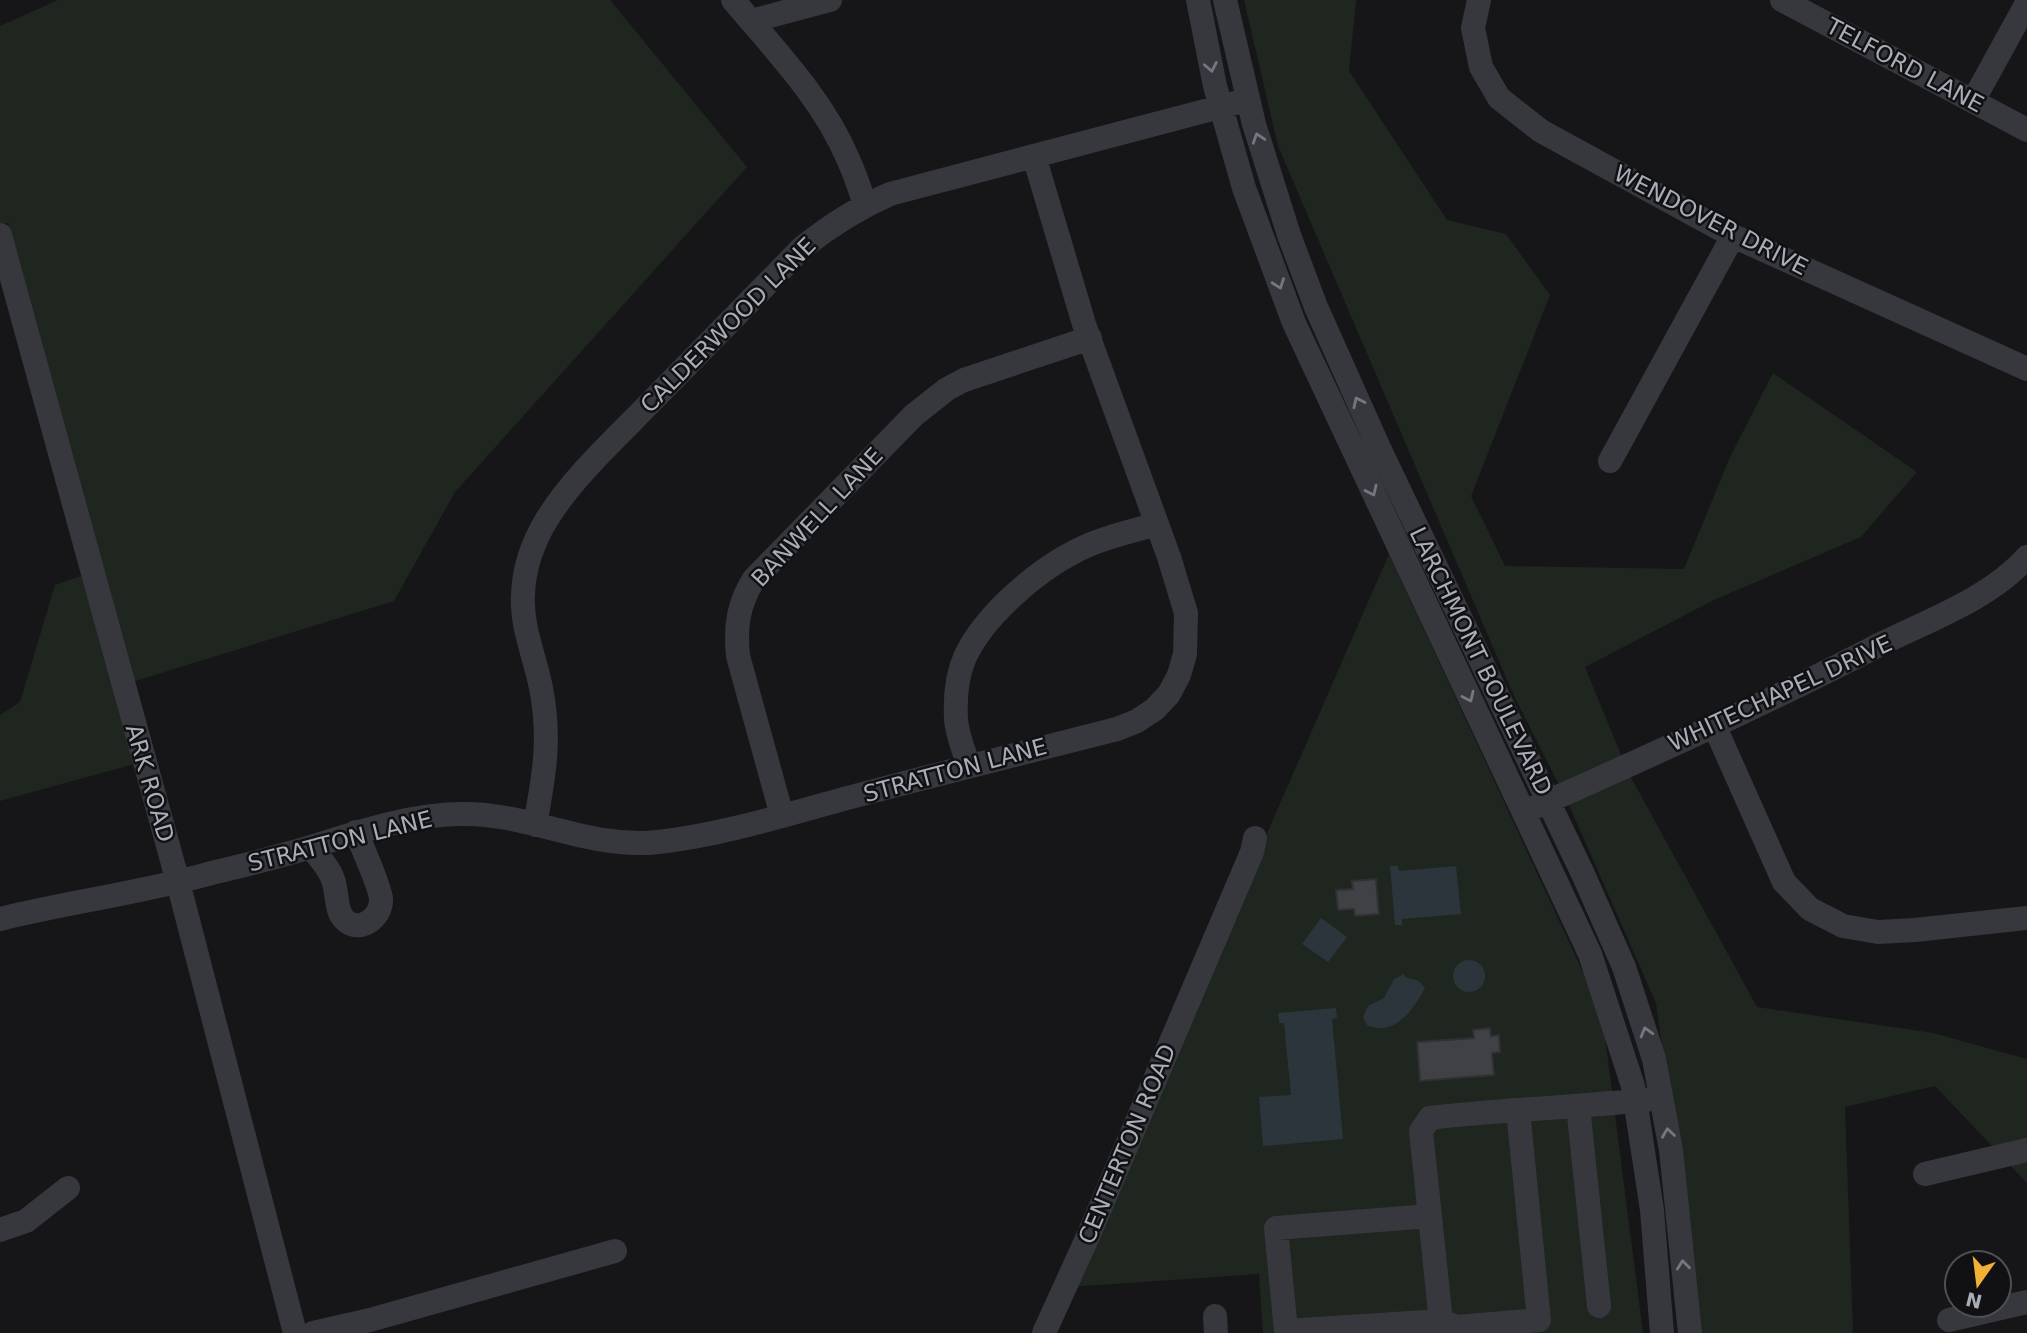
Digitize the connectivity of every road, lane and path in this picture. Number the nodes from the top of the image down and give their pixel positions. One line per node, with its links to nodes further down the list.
1 (733, 0): 8 (street)
2 (831, 0): 8 (street)
3 (1198, 0): 11 (street, LARCHMONT BOULEVARD, one-way to 11)
4 (1225, 0): 9 (street, LARCHMONT BOULEVARD)
5 (1479, 0): 16 (street, WENDOVER DRIVE)
6 (1782, 0): 10 (street, TELFORD LANE)
7 (2027, 3): 10 (street)
8 (751, 21): 14 (street)
9 (1248, 100): 11 (street, CALDERWOOD LANE); 25 (street, LARCHMONT BOULEVARD, one-way to 9)
10 (1973, 101): 12 (street, TELFORD LANE)
11 (1221, 107): 13 (street, CALDERWOOD LANE); 26 (street, LARCHMONT BOULEVARD, one-way to 26)
12 (2027, 130)
13 (1034, 156): 14 (street, CALDERWOOD LANE); 18 (street, STRATTON LANE)
14 (865, 205): 28 (street, CALDERWOOD LANE)
15 (0, 235): 17 (street, ARK ROAD)
16 (1733, 236): 19 (street, WENDOVER DRIVE); 20 (street)
17 (4, 271): 32 (street, ARK ROAD)
18 (1090, 338): 21 (street, STRATTON LANE); 27 (street, BANWELL LANE)
19 (2027, 369)
20 (1610, 461)
21 (1157, 524): 24 (street); 24 (street, STRATTON LANE)
22 (2027, 557): 23 (street, WHITECHAPEL DRIVE)
23 (1714, 725): 25 (street, WHITECHAPEL DRIVE); 33 (street)
24 (969, 766): 27 (street, STRATTON LANE)
25 (1548, 801): 26 (street, WHITECHAPEL DRIVE); 35 (street, LARCHMONT BOULEVARD, one-way to 25)
26 (1523, 813): 36 (street, LARCHMONT BOULEVARD)
27 (782, 816): 28 (street, STRATTON LANE)
28 (536, 825): 29 (street, STRATTON LANE)
29 (356, 832): 31 (street, STRATTON LANE); 31 (street)
30 (1255, 838): 51 (street, CENTERTON ROAD)
31 (310, 847): 32 (street, STRATTON LANE)
32 (178, 882): 34 (street, STRATTON LANE); 49 (street, ARK ROAD)
33 (2027, 918)
34 (0, 919)
35 (1662, 1098): 36 (street); 53 (street, LARCHMONT BOULEVARD, one-way to 35)
36 (1635, 1101): 37 (street); 52 (street, LARCHMONT BOULEVARD)
37 (1578, 1106): 38 (street); 46 (street)
38 (1518, 1110): 42 (street); 48 (street)
39 (2027, 1150): 40 (street)
40 (1925, 1174)
41 (68, 1188): 43 (street)
42 (1430, 1216): 48 (street); 48 (street)
43 (0, 1230)
44 (615, 1251): 50 (street)
45 (2027, 1302): 47 (street)
46 (1599, 1306)
47 (1949, 1320)
48 (1441, 1321)
49 (295, 1333)
50 (313, 1333)
51 (1044, 1333)
52 (1662, 1333)
53 (1690, 1333)

